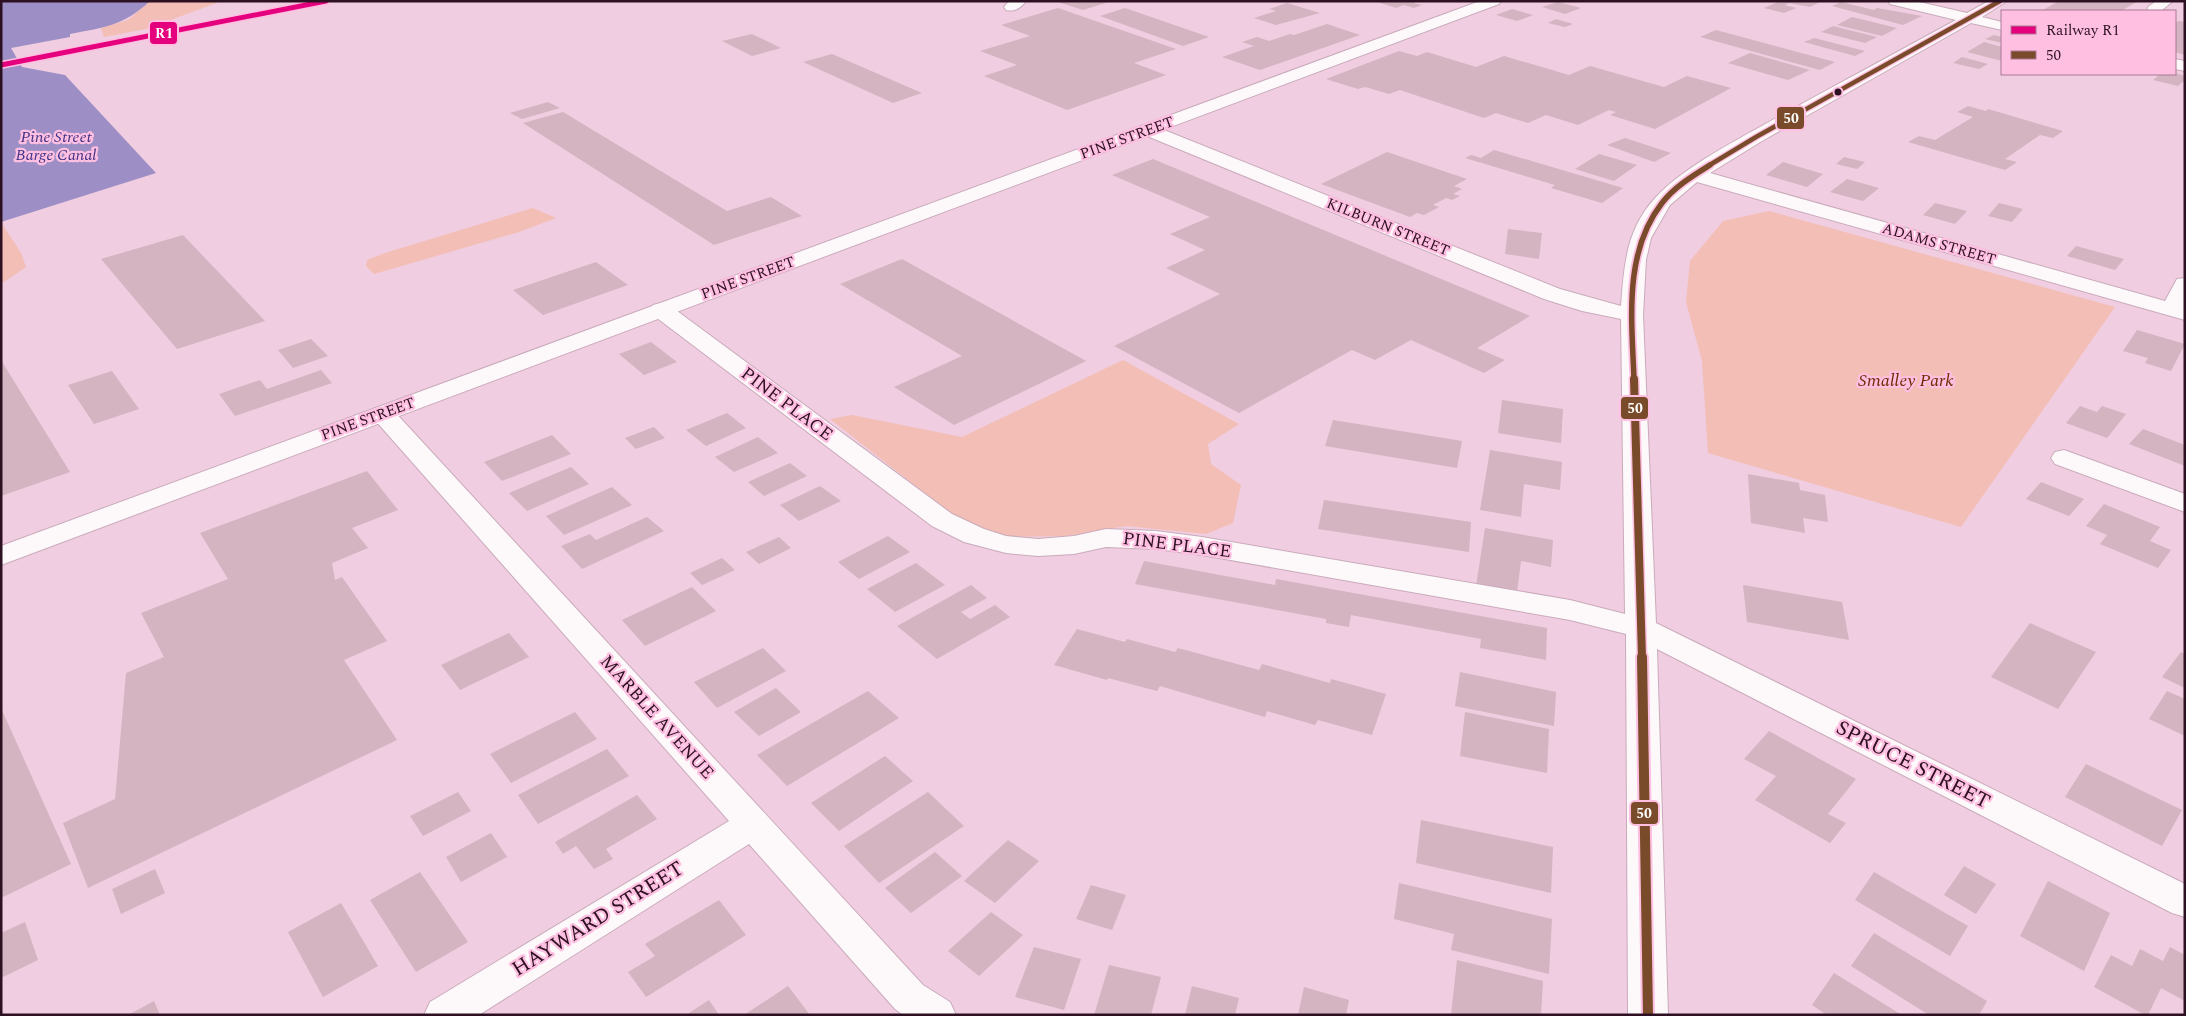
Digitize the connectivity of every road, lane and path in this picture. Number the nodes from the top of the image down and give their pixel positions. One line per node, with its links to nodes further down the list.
1 (1494, 1): 8 (street, PINE STREET)
2 (1895, 1): 6 (street)
3 (2000, 1): 6 (street)
4 (2166, 1): 5 (street)
5 (2153, 10)
6 (1969, 18): 7 (street); 9 (street)
7 (2001, 26)
8 (1148, 130): 11 (street, PINE STREET); 13 (street, KILBURN STREET)
9 (1694, 175): 12 (street, ADAMS STREET); 13 (street)
10 (2185, 284): 12 (street)
11 (661, 310): 14 (street, PINE STREET); 18 (street, PINE PLACE)
12 (2178, 311)
13 (1632, 315): 18 (street)
14 (383, 414): 17 (street, PINE STREET); 19 (street, MARBLE AVENUE)
15 (2064, 458): 16 (street)
16 (2185, 504)
17 (1, 556)
18 (1642, 628): 20 (street, SPRUCE STREET); 23 (street)
19 (753, 824): 21 (street, HAYWARD STREET); 22 (street, MARBLE AVENUE)
20 (2185, 902)
21 (444, 1015)
22 (936, 1015)
23 (1648, 1015)

